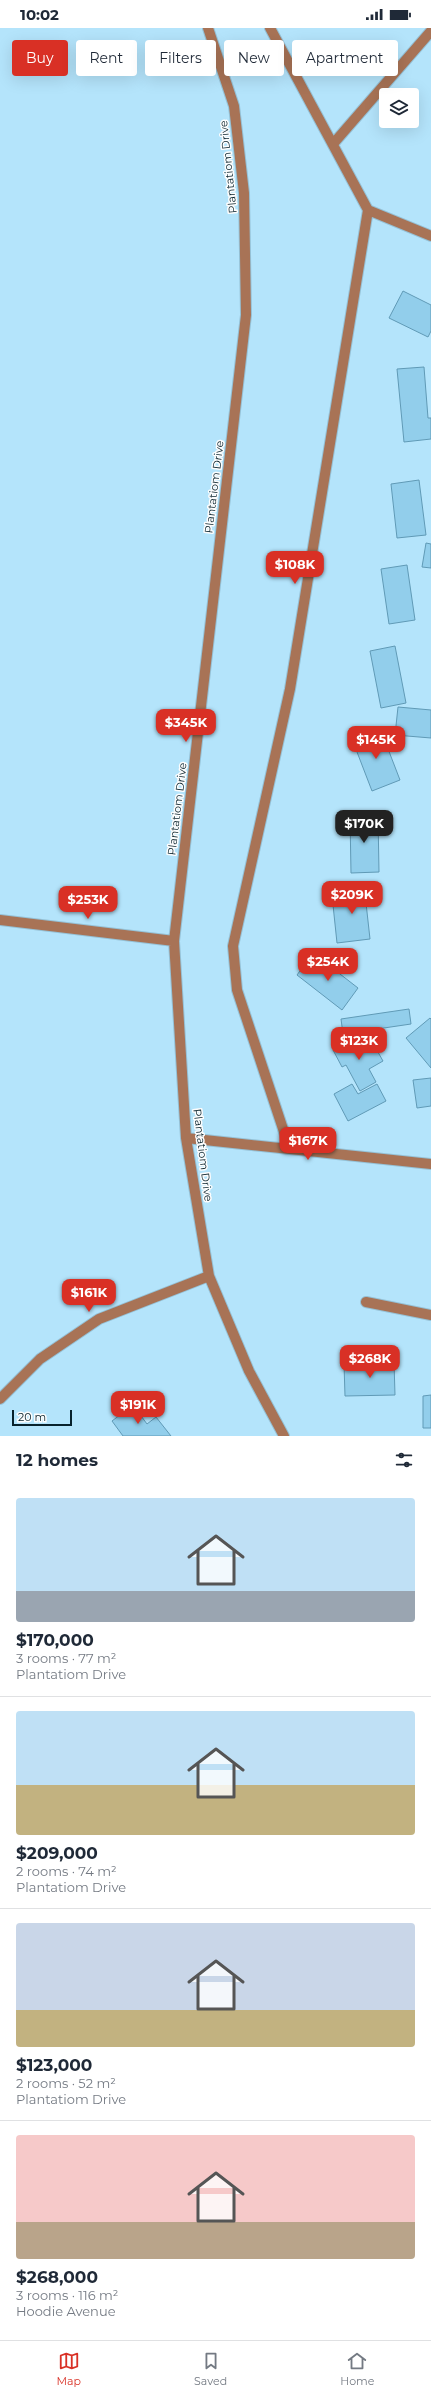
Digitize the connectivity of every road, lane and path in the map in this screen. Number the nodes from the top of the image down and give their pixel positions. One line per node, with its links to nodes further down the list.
1 (208, 28): 8 (street, Plantatiom Drive)
2 (270, 28): 4 (street)
3 (431, 31): 4 (street)
4 (333, 144): 5 (street)
5 (368, 210): 6 (street); 10 (street)
6 (431, 236)
7 (0, 920): 8 (street)
8 (174, 941): 9 (street, Plantatiom Drive)
9 (186, 1138): 10 (street); 12 (street, Plantatiom Drive)
10 (288, 1147): 11 (street)
11 (431, 1164)
12 (209, 1276): 15 (street); 16 (street, Plantatiom Drive)
13 (366, 1302): 14 (street)
14 (431, 1315)
15 (0, 1399)
16 (284, 1436)

